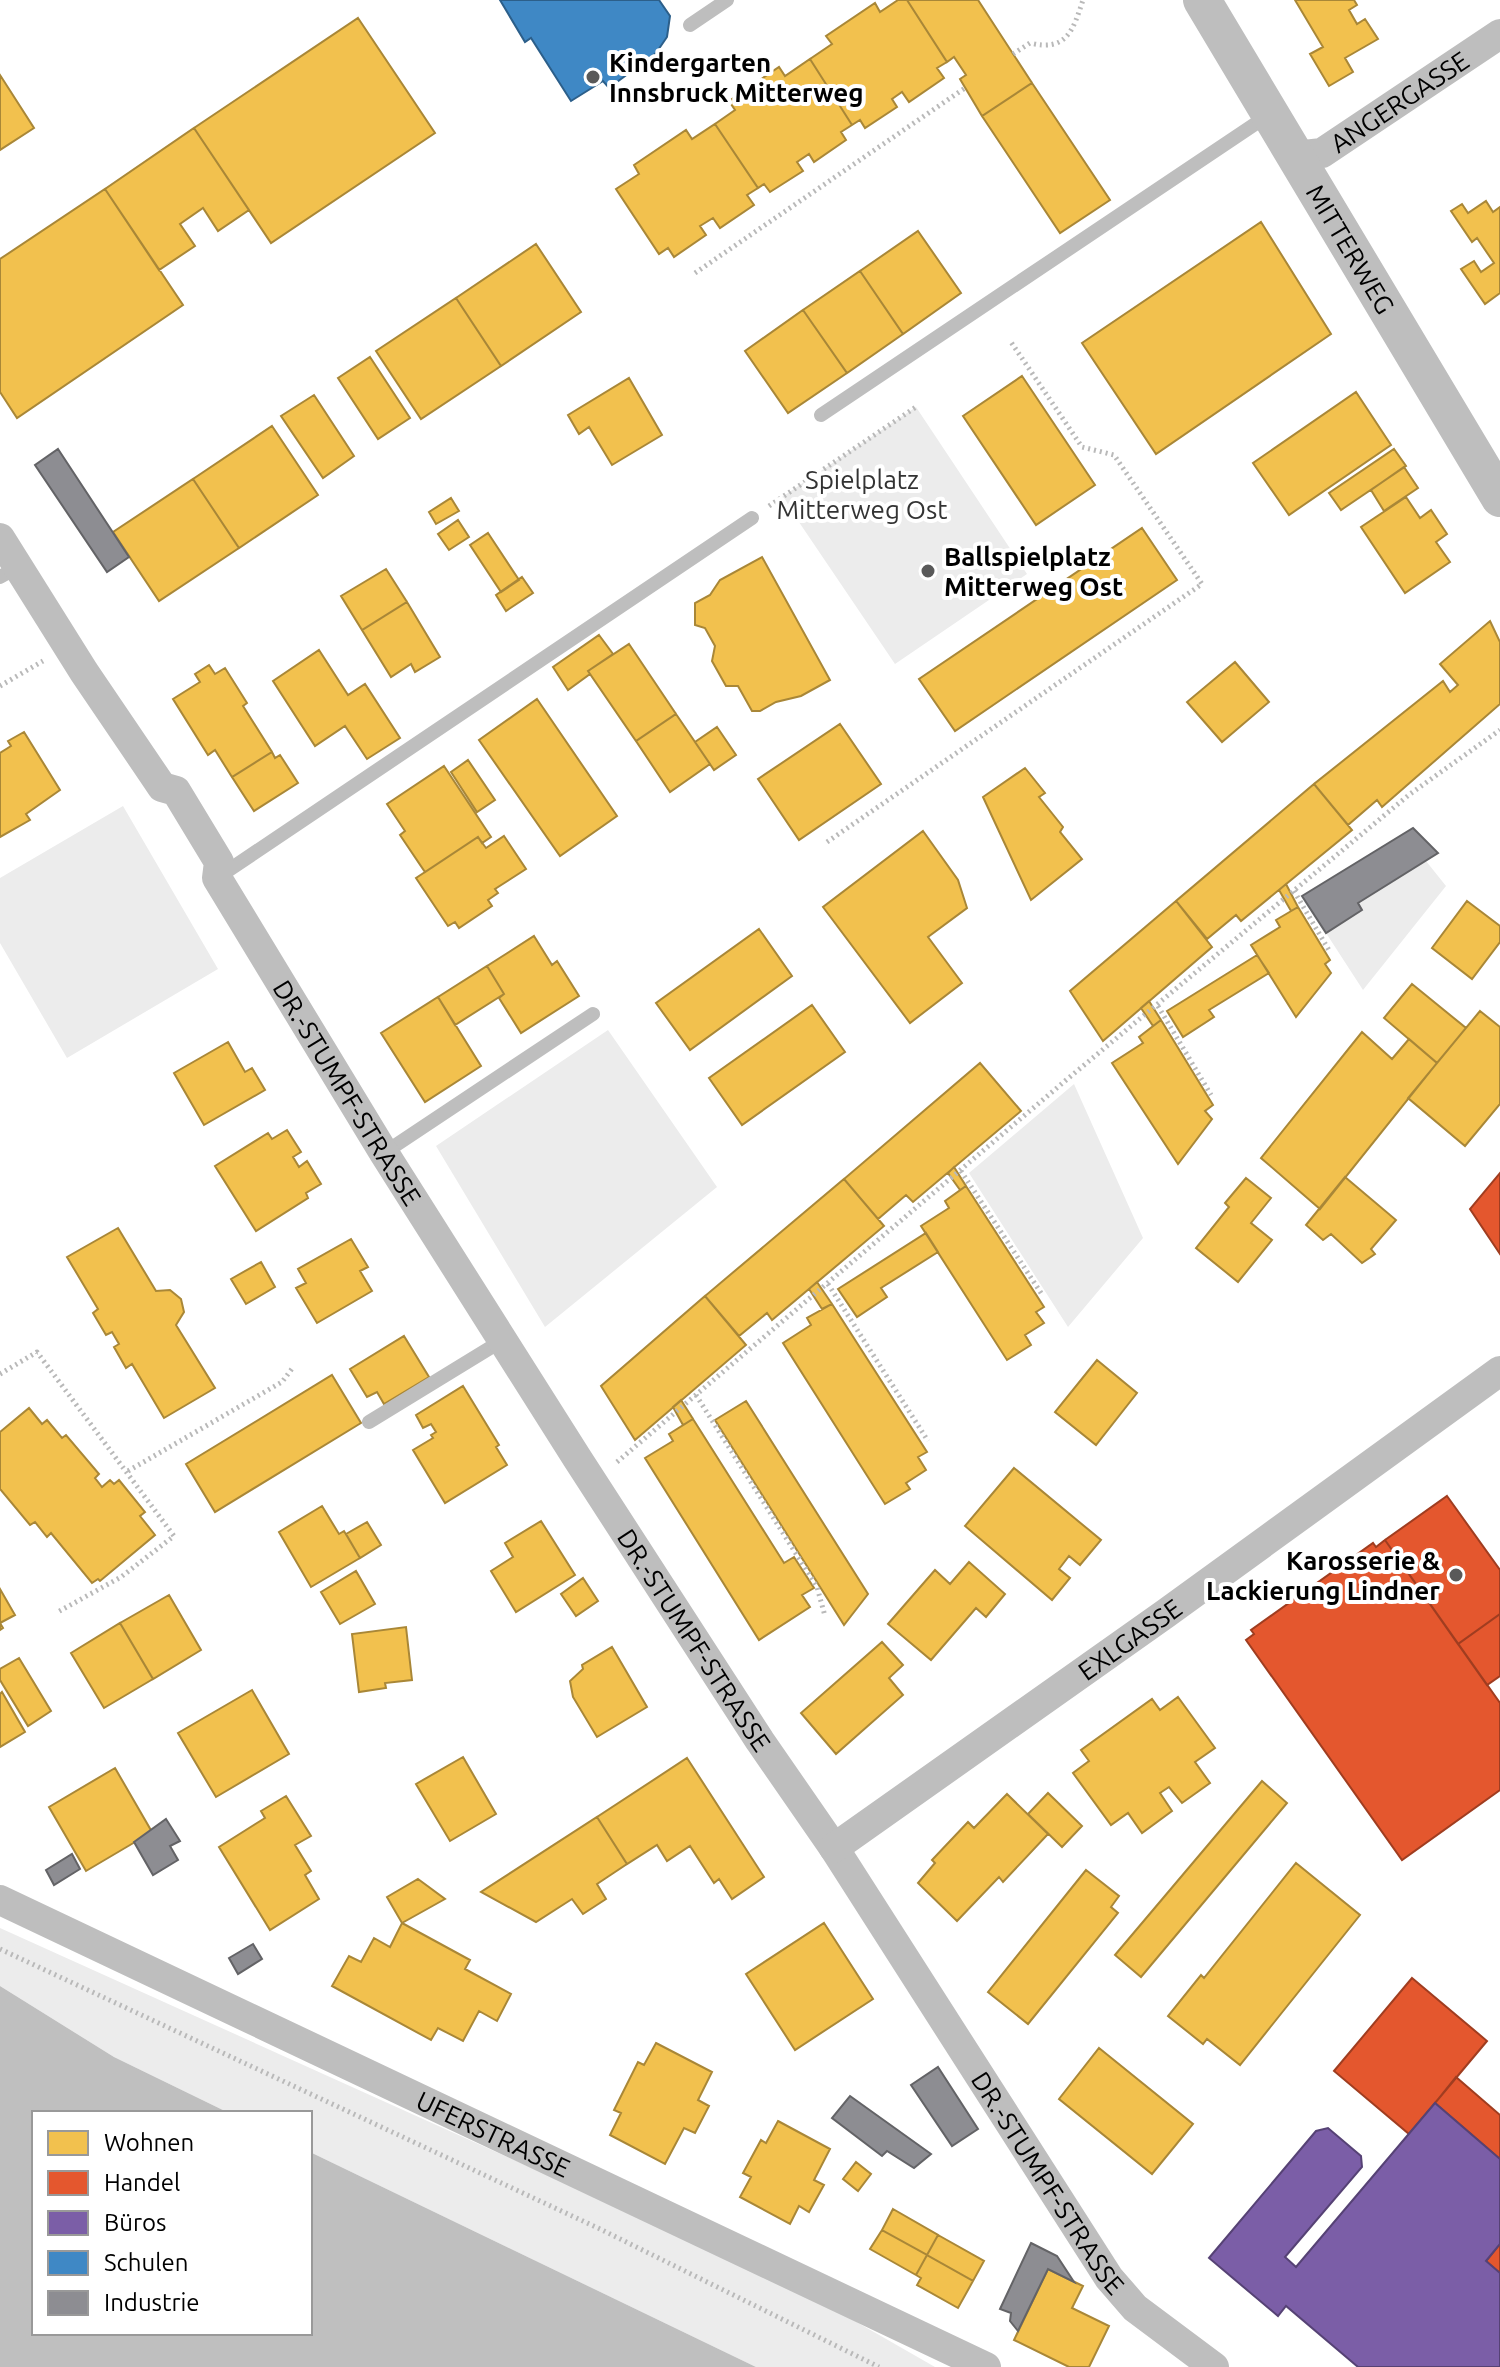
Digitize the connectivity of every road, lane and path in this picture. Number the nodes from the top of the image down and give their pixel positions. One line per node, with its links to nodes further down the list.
1 (727, 0): 4 (lane)
2 (1083, 0): 6 (path)
3 (1202, 0): 8 (street, MITTERWEG)
4 (690, 25)
5 (1500, 34): 9 (street, ANGERGASSE)
6 (1013, 54)
7 (965, 88): 10 (path)
8 (1271, 113): 9 (street, MITTERWEG); 13 (lane)
9 (1295, 156): 14 (street, MITTERWEG)
10 (695, 273)
11 (1011, 342): 21 (path)
12 (916, 407): 15 (path)
13 (821, 415)
14 (1500, 498)
15 (752, 518): 22 (lane)
16 (0, 538): 17 (street, DR.-STUMPF-STRASSE)
17 (9, 572): 18 (street, DR.-STUMPF-STRASSE)
18 (68, 647): 19 (path); 22 (street, DR.-STUMPF-STRASSE)
19 (0, 686)
20 (1500, 730): 23 (path)
21 (827, 842)
22 (217, 878): 28 (street, DR.-STUMPF-STRASSE)
23 (1294, 891): 24 (path); 25 (path)
24 (1330, 952)
25 (1158, 1006): 27 (path); 29 (path)
26 (593, 1014): 28 (lane)
27 (1211, 1095)
28 (384, 1153): 32 (street, DR.-STUMPF-STRASSE)
29 (961, 1171): 30 (path); 31 (path)
30 (828, 1284): 36 (path); 38 (path)
31 (1043, 1296)
32 (503, 1340): 37 (lane); 43 (street, DR.-STUMPF-STRASSE)
33 (294, 1366): 40 (path)
34 (1500, 1371): 43 (street, EXLGASSE)
35 (0, 1374): 40 (path)
36 (696, 1395): 39 (path); 42 (path)
37 (369, 1422)
38 (928, 1441)
39 (623, 1457)
40 (128, 1471): 41 (path)
41 (56, 1613)
42 (825, 1616)
43 (834, 1848): 48 (street, DR.-STUMPF-STRASSE)
44 (0, 1900): 47 (street, UFERSTRASSE)
45 (0, 1949): 46 (path)
46 (879, 2367)
47 (986, 2367)
48 (1214, 2367)

